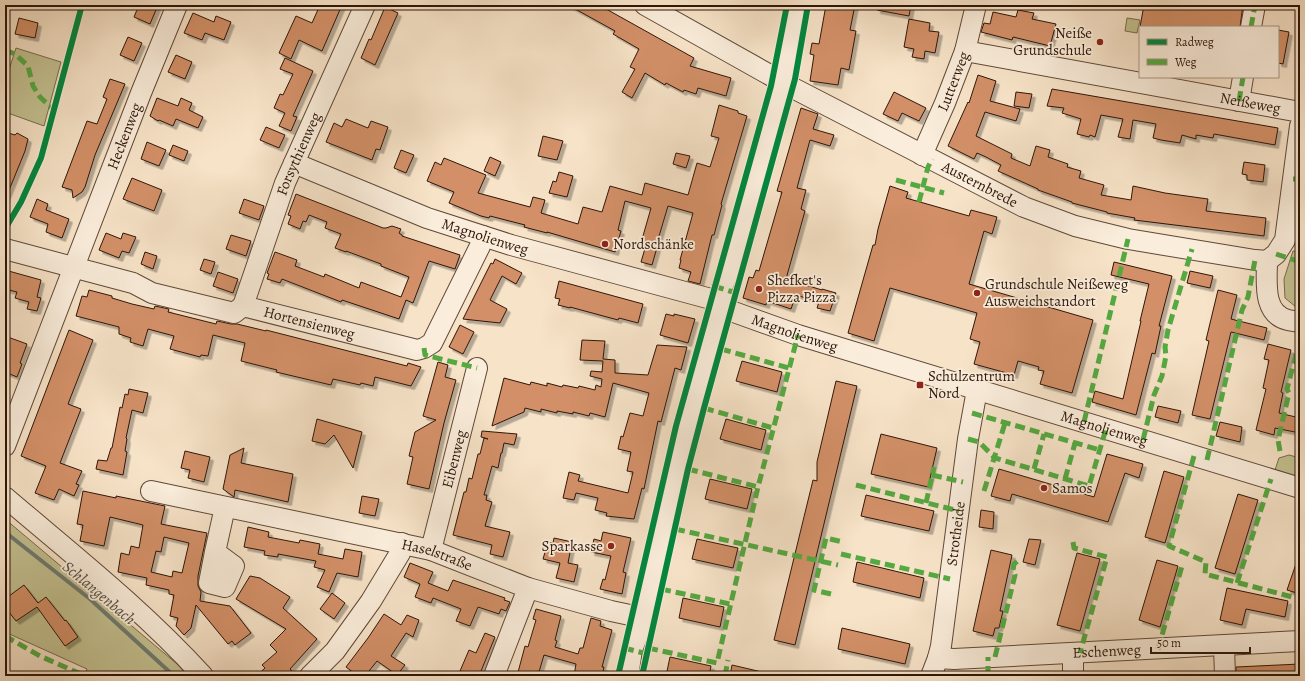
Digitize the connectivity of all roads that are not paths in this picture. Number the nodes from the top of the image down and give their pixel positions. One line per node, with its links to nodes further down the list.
1 (178, 5): 19 (street, Heckenweg)
2 (365, 5): 15 (street, Forsythienweg)
3 (645, 5): 10 (street, Austernbrede)
4 (800, 5): 10 (street)
5 (976, 5): 8 (street, Lutterweg)
6 (1255, 5): 7 (street)
7 (1252, 26)
8 (965, 51): 11 (street, Neißeweg); 14 (street, Lutterweg)
9 (1243, 78): 11 (street)
10 (783, 82): 14 (street, Austernbrede); 20 (street)
11 (1239, 101): 12 (street, Neißeweg)
12 (1300, 112)
13 (1300, 126): 18 (street)
14 (922, 154): 18 (street, Austernbrede)
15 (294, 163): 16 (street, Magnolienweg); 21 (street, Forsythienweg)
16 (484, 236): 20 (street, Magnolienweg); 21 (street, Hortensienweg)
17 (5, 248): 19 (street)
18 (1267, 261): 22 (street)
19 (74, 268): 21 (street, Hortensienweg); 25 (street, Heckenweg)
20 (722, 304): 24 (street, Magnolienweg); 34 (street)
21 (243, 306)
22 (1300, 322)
23 (477, 368): 31 (street, Eibenweg)
24 (977, 390): 26 (street, Magnolienweg); 38 (street, Strotheide)
25 (5, 446)
26 (1300, 488)
27 (151, 491): 29 (street, Haselstraße)
28 (5, 497): 39 (street)
29 (224, 507): 30 (street, Haselstraße); 32 (street)
30 (402, 544): 31 (street, Haselstraße); 40 (street)
31 (431, 550): 33 (street, Haselstraße)
32 (216, 552)
33 (528, 588): 34 (street, Haselstraße); 41 (street)
34 (643, 619): 42 (street)
35 (1300, 641): 36 (street, Eschenweg)
36 (1224, 646): 37 (street, Eschenweg); 44 (street)
37 (1073, 653): 38 (street, Eschenweg); 43 (street)
38 (935, 667)
39 (204, 676)
40 (310, 676)
41 (494, 676)
42 (629, 676)
43 (1073, 676)
44 (1225, 676)

